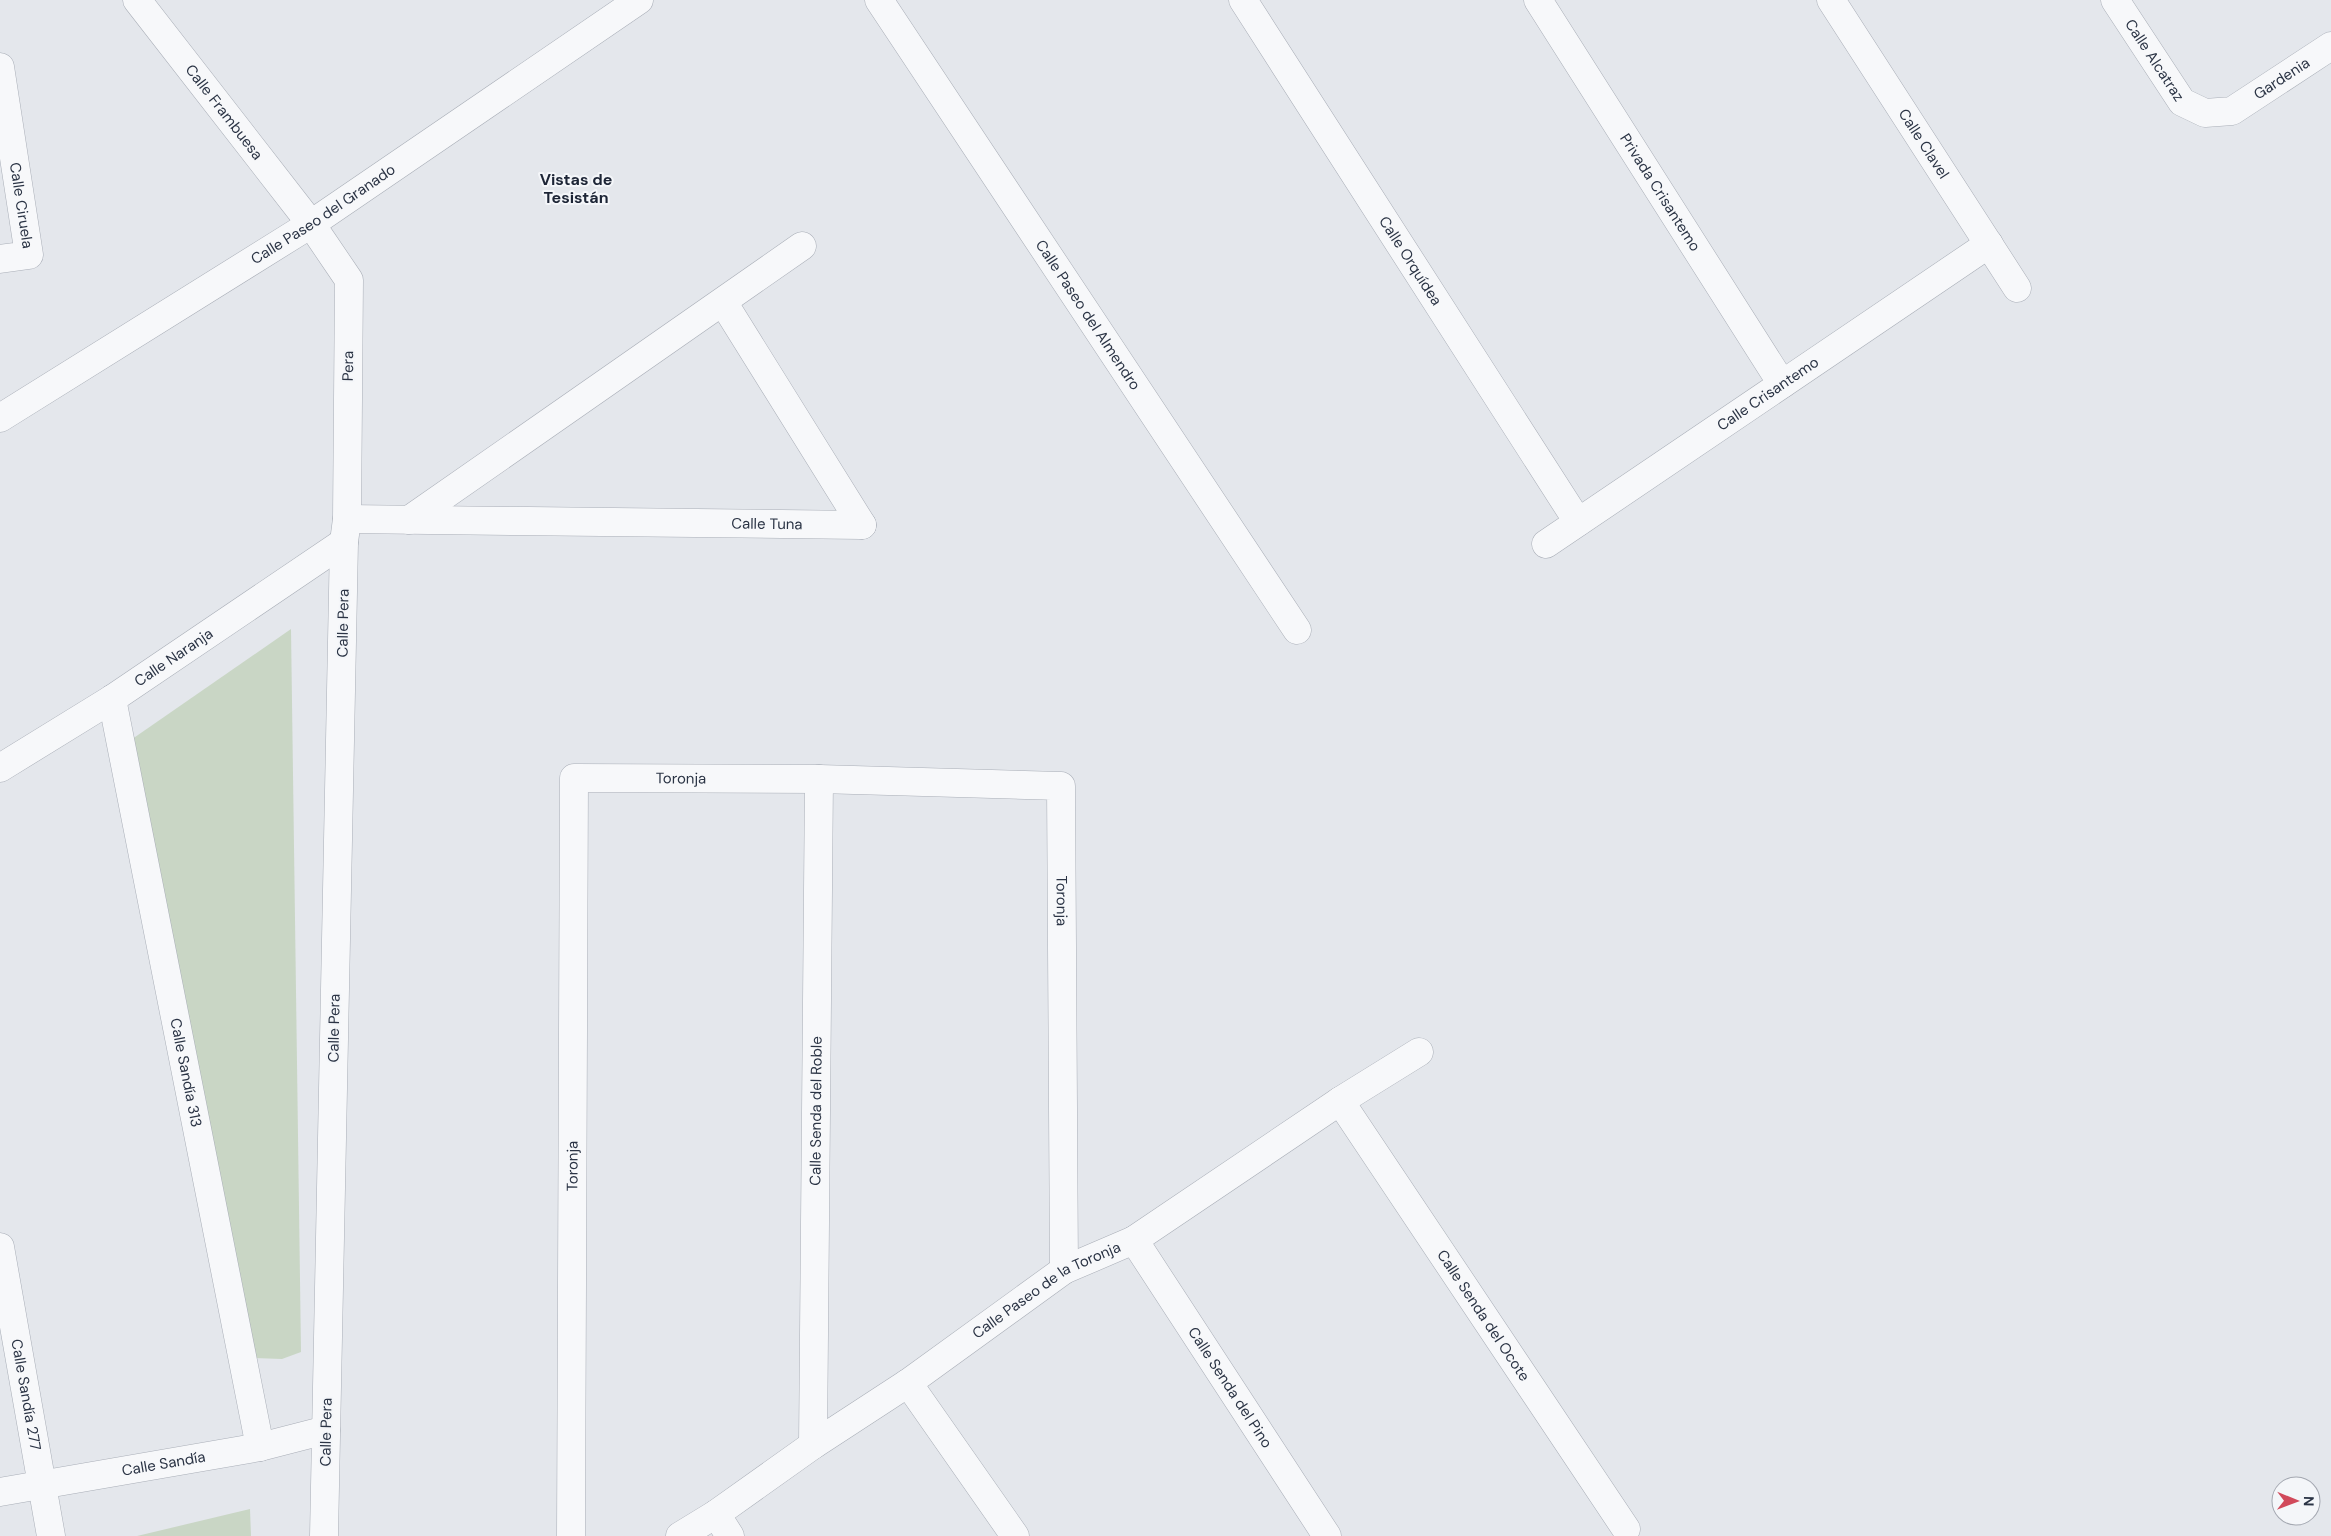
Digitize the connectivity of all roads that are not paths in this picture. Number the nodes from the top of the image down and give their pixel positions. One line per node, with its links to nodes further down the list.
1 (137, 0): 11 (street, Calle Frambuesa)
2 (639, 0): 11 (street, Calle Paseo del Granado)
3 (879, 0): 23 (street, Calle Paseo del Almendro)
4 (1243, 0): 20 (street, Calle Orquídea)
5 (1538, 0): 17 (street, Privada Crisantemo)
6 (1831, 0): 12 (street, Calle Clavel)
7 (2115, 0): 10 (street, Calle Alcatraz)
8 (2331, 46): 10 (street, Gardenia)
9 (0, 67): 14 (street, Calle Ciruela)
10 (2232, 111)
11 (311, 224): 18 (street, Calle Paseo del Granado); 21 (street, Pera)
12 (1989, 244): 15 (street, Calle Clavel); 17 (street, Calle Crisantemo)
13 (802, 246): 16 (street)
14 (0, 259)
15 (2018, 288)
16 (723, 302): 19 (street); 19 (street, Calle Tuna)
17 (1782, 384): 20 (street, Calle Crisantemo)
18 (0, 418)
19 (410, 520): 21 (street, Calle Tuna)
20 (1578, 522): 22 (street, Calle Crisantemo)
21 (345, 530): 24 (street, Calle Naranja); 33 (street, Calle Pera)
22 (1546, 544)
23 (1297, 630)
24 (112, 699): 25 (street, Calle Naranja); 35 (street, Calle Sandía 313)
25 (0, 768)
26 (818, 779): 31 (street, Toronja); 34 (street, Calle Senda del Roble); 42 (street, Toronja)
27 (1419, 1052): 28 (street, Calle Paseo de la Toronja)
28 (1340, 1101): 29 (street, Calle Paseo de la Toronja); 39 (street, Calle Senda del Ocote)
29 (1134, 1240): 31 (street, Calle Paseo de la Toronja); 45 (street, Calle Senda del Pino)
30 (0, 1247): 36 (street, Calle Sandía 277)
31 (1064, 1270): 32 (street, Calle Paseo de la Toronja)
32 (908, 1383): 34 (street, Calle Paseo de la Toronja); 44 (street)
33 (326, 1430): 35 (street, Calle Sandía); 41 (street, Calle Pera)
34 (813, 1445): 38 (street, Calle Paseo de la Toronja)
35 (260, 1447): 36 (street, Calle Sandía)
36 (42, 1484): 37 (street, Calle Sandía); 40 (street, Calle Sandía 277)
37 (0, 1492)
38 (723, 1525): 43 (street, Calle Paseo de la Toronja)
39 (1626, 1529)
40 (50, 1536)
41 (324, 1536)
42 (571, 1536)
43 (680, 1536)
44 (1014, 1536)
45 (1327, 1536)

